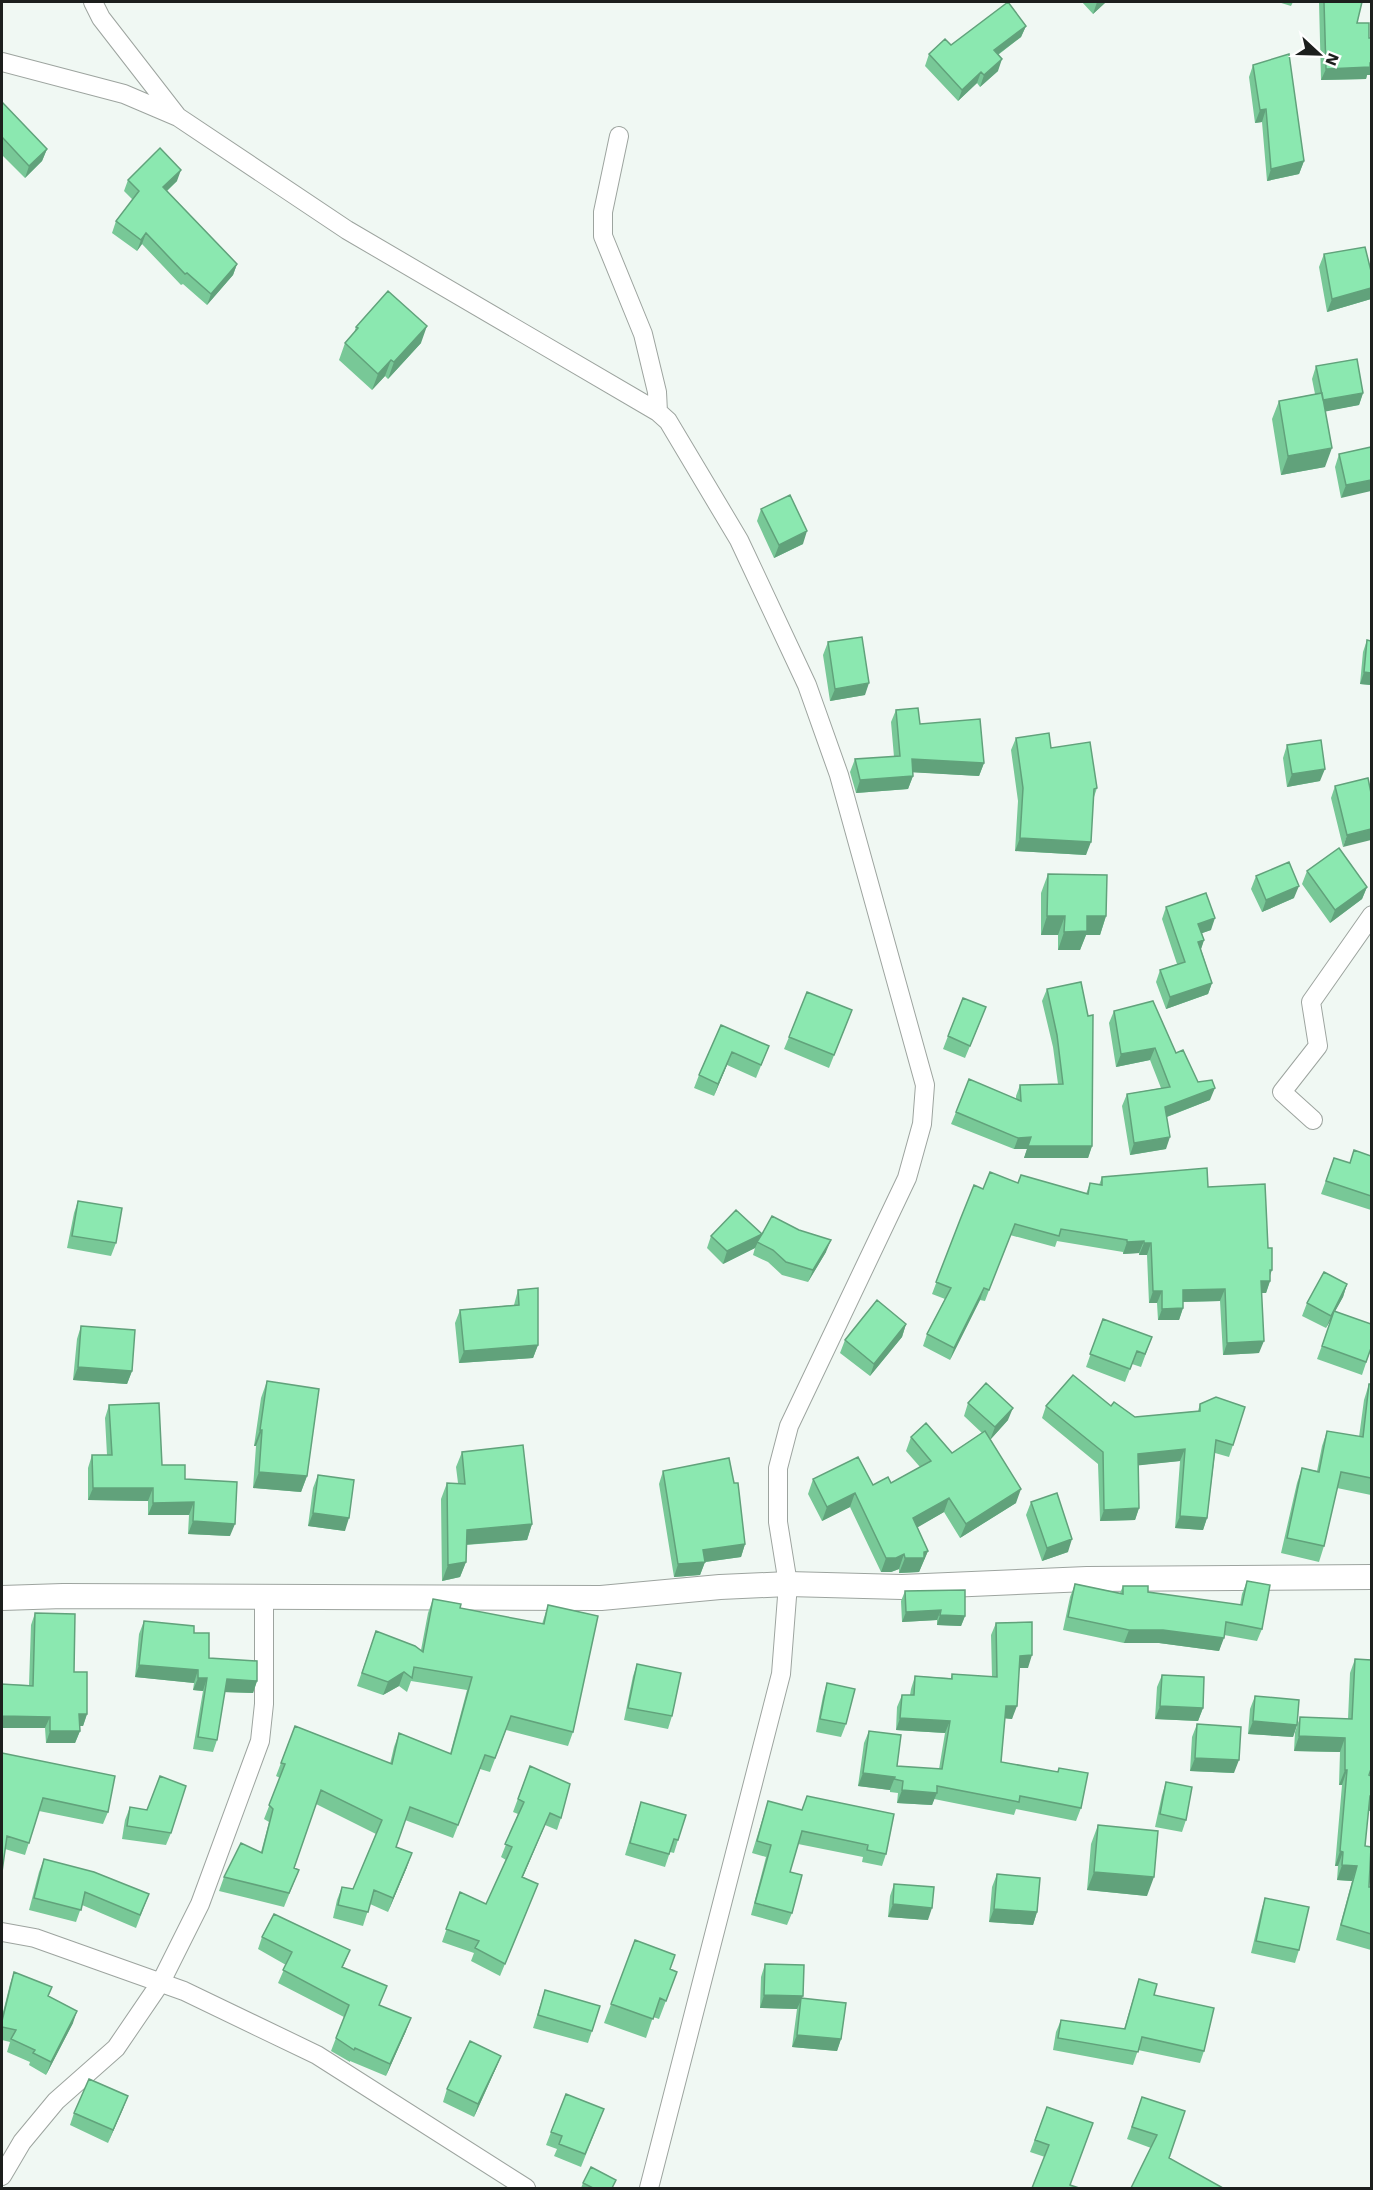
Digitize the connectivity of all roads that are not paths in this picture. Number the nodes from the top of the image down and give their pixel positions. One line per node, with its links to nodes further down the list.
1 (93, 2): 3 (street)
2 (2, 62): 3 (street)
3 (177, 117): 5 (street)
4 (619, 136): 5 (street)
5 (658, 412): 9 (street)
6 (1371, 915): 7 (street)
7 (1313, 1120)
8 (1371, 1577): 9 (street)
9 (788, 1584): 10 (street); 16 (street)
10 (264, 1597): 11 (street); 13 (street)
11 (2, 1598)
12 (2, 1932): 13 (street)
13 (161, 1982): 14 (street); 15 (street)
14 (2, 2176)
15 (526, 2188)
16 (649, 2188)

